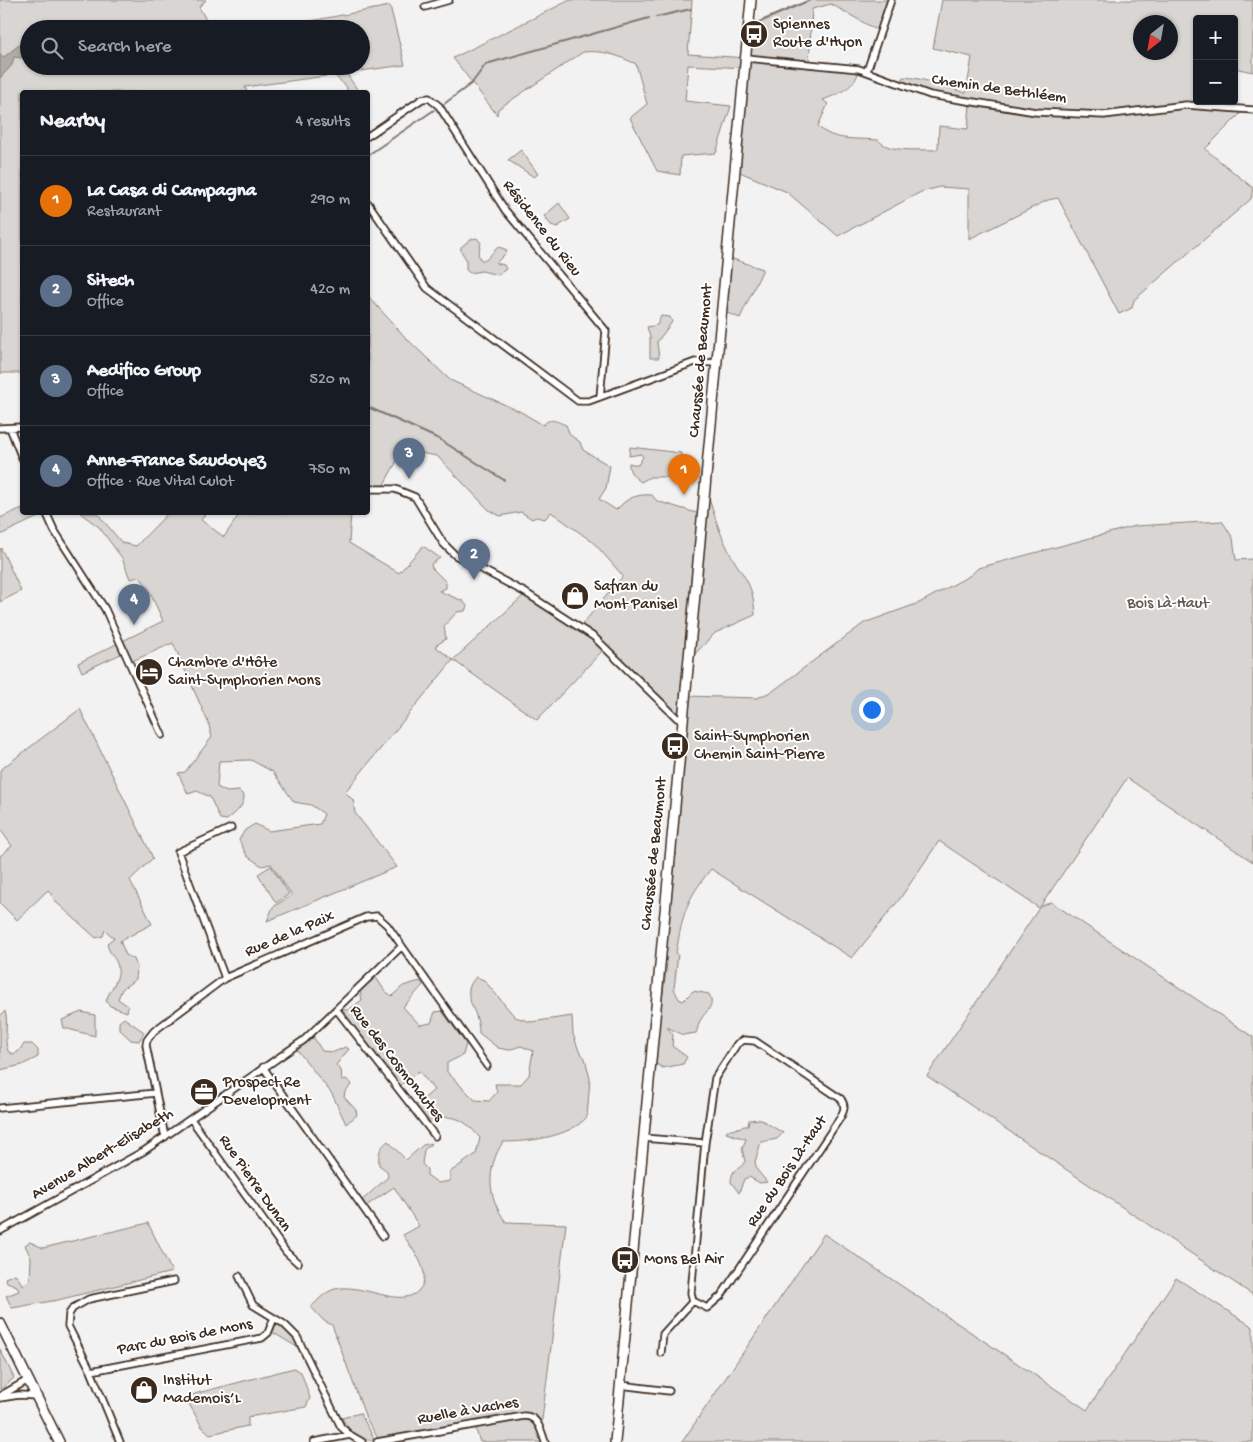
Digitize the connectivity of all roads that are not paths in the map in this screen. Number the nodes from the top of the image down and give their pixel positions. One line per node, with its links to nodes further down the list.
1 (449, 0): 4 (street)
2 (752, 0): 5 (main road, Chaussée de Beaumont)
3 (891, 0): 6 (street)
4 (425, 7)
5 (746, 58): 6 (street, Chemin de Bethléem); 10 (main road, Chaussée de Beaumont)
6 (867, 71): 7 (street, Chemin de Bethléem)
7 (1253, 110)
8 (370, 135): 11 (street, Résidence du Rieu)
9 (370, 205): 11 (street)
10 (717, 363): 11 (street); 18 (main road, Chaussée de Beaumont)
11 (600, 397)
12 (0, 428): 13 (street)
13 (10, 428): 14 (street); 15 (street)
14 (20, 428)
15 (20, 453)
16 (370, 489): 18 (street)
17 (47, 515): 19 (street)
18 (683, 721): 31 (main road, Chaussée de Beaumont)
19 (162, 735)
20 (231, 828): 22 (street)
21 (402, 946): 22 (street, Rue de la Paix); 23 (street, Avenue Albert-Elisabeth); 24 (street, Rue de la Paix)
22 (225, 978): 26 (street, Rue de la Paix)
23 (336, 1010): 25 (street, Avenue Albert-Elisabeth); 30 (street, Rue des Cosmonautes)
24 (487, 1066)
25 (263, 1067): 28 (street, Avenue Albert-Elisabeth); 34 (street)
26 (156, 1093): 27 (street); 29 (street, Rue de la Paix)
27 (0, 1108)
28 (191, 1119): 29 (street, Avenue Albert-Elisabeth); 35 (street, Rue Pierre Dunan)
29 (165, 1136): 33 (street, Avenue Albert-Elisabeth)
30 (435, 1136)
31 (643, 1138): 32 (street); 44 (main road, Chaussée de Beaumont)
32 (705, 1143): 38 (street, Rue du Bois Là-Haut); 38 (street, Rue du Bois Là-Haut)
33 (0, 1231)
34 (383, 1236)
35 (298, 1262)
36 (238, 1276): 39 (street, Parc du Bois de Mons)
37 (174, 1281): 42 (street)
38 (693, 1301): 41 (street)
39 (274, 1318): 42 (street, Parc du Bois de Mons); 48 (street, Parc du Bois de Mons)
40 (0, 1323): 43 (main road)
41 (660, 1353)
42 (91, 1371): 50 (street)
43 (28, 1380): 46 (main road); 47 (street)
44 (620, 1385): 45 (street); 55 (main road, Chaussée de Beaumont)
45 (669, 1392)
46 (37, 1396): 47 (street); 49 (main road)
47 (0, 1397)
48 (350, 1435): 51 (street); 52 (street, Parc du Bois de Mons)
49 (59, 1442)
50 (120, 1442)
51 (314, 1442)
52 (362, 1442)
53 (379, 1442): 54 (street, Ruelle à Vaches)
54 (545, 1442)
55 (615, 1442)

